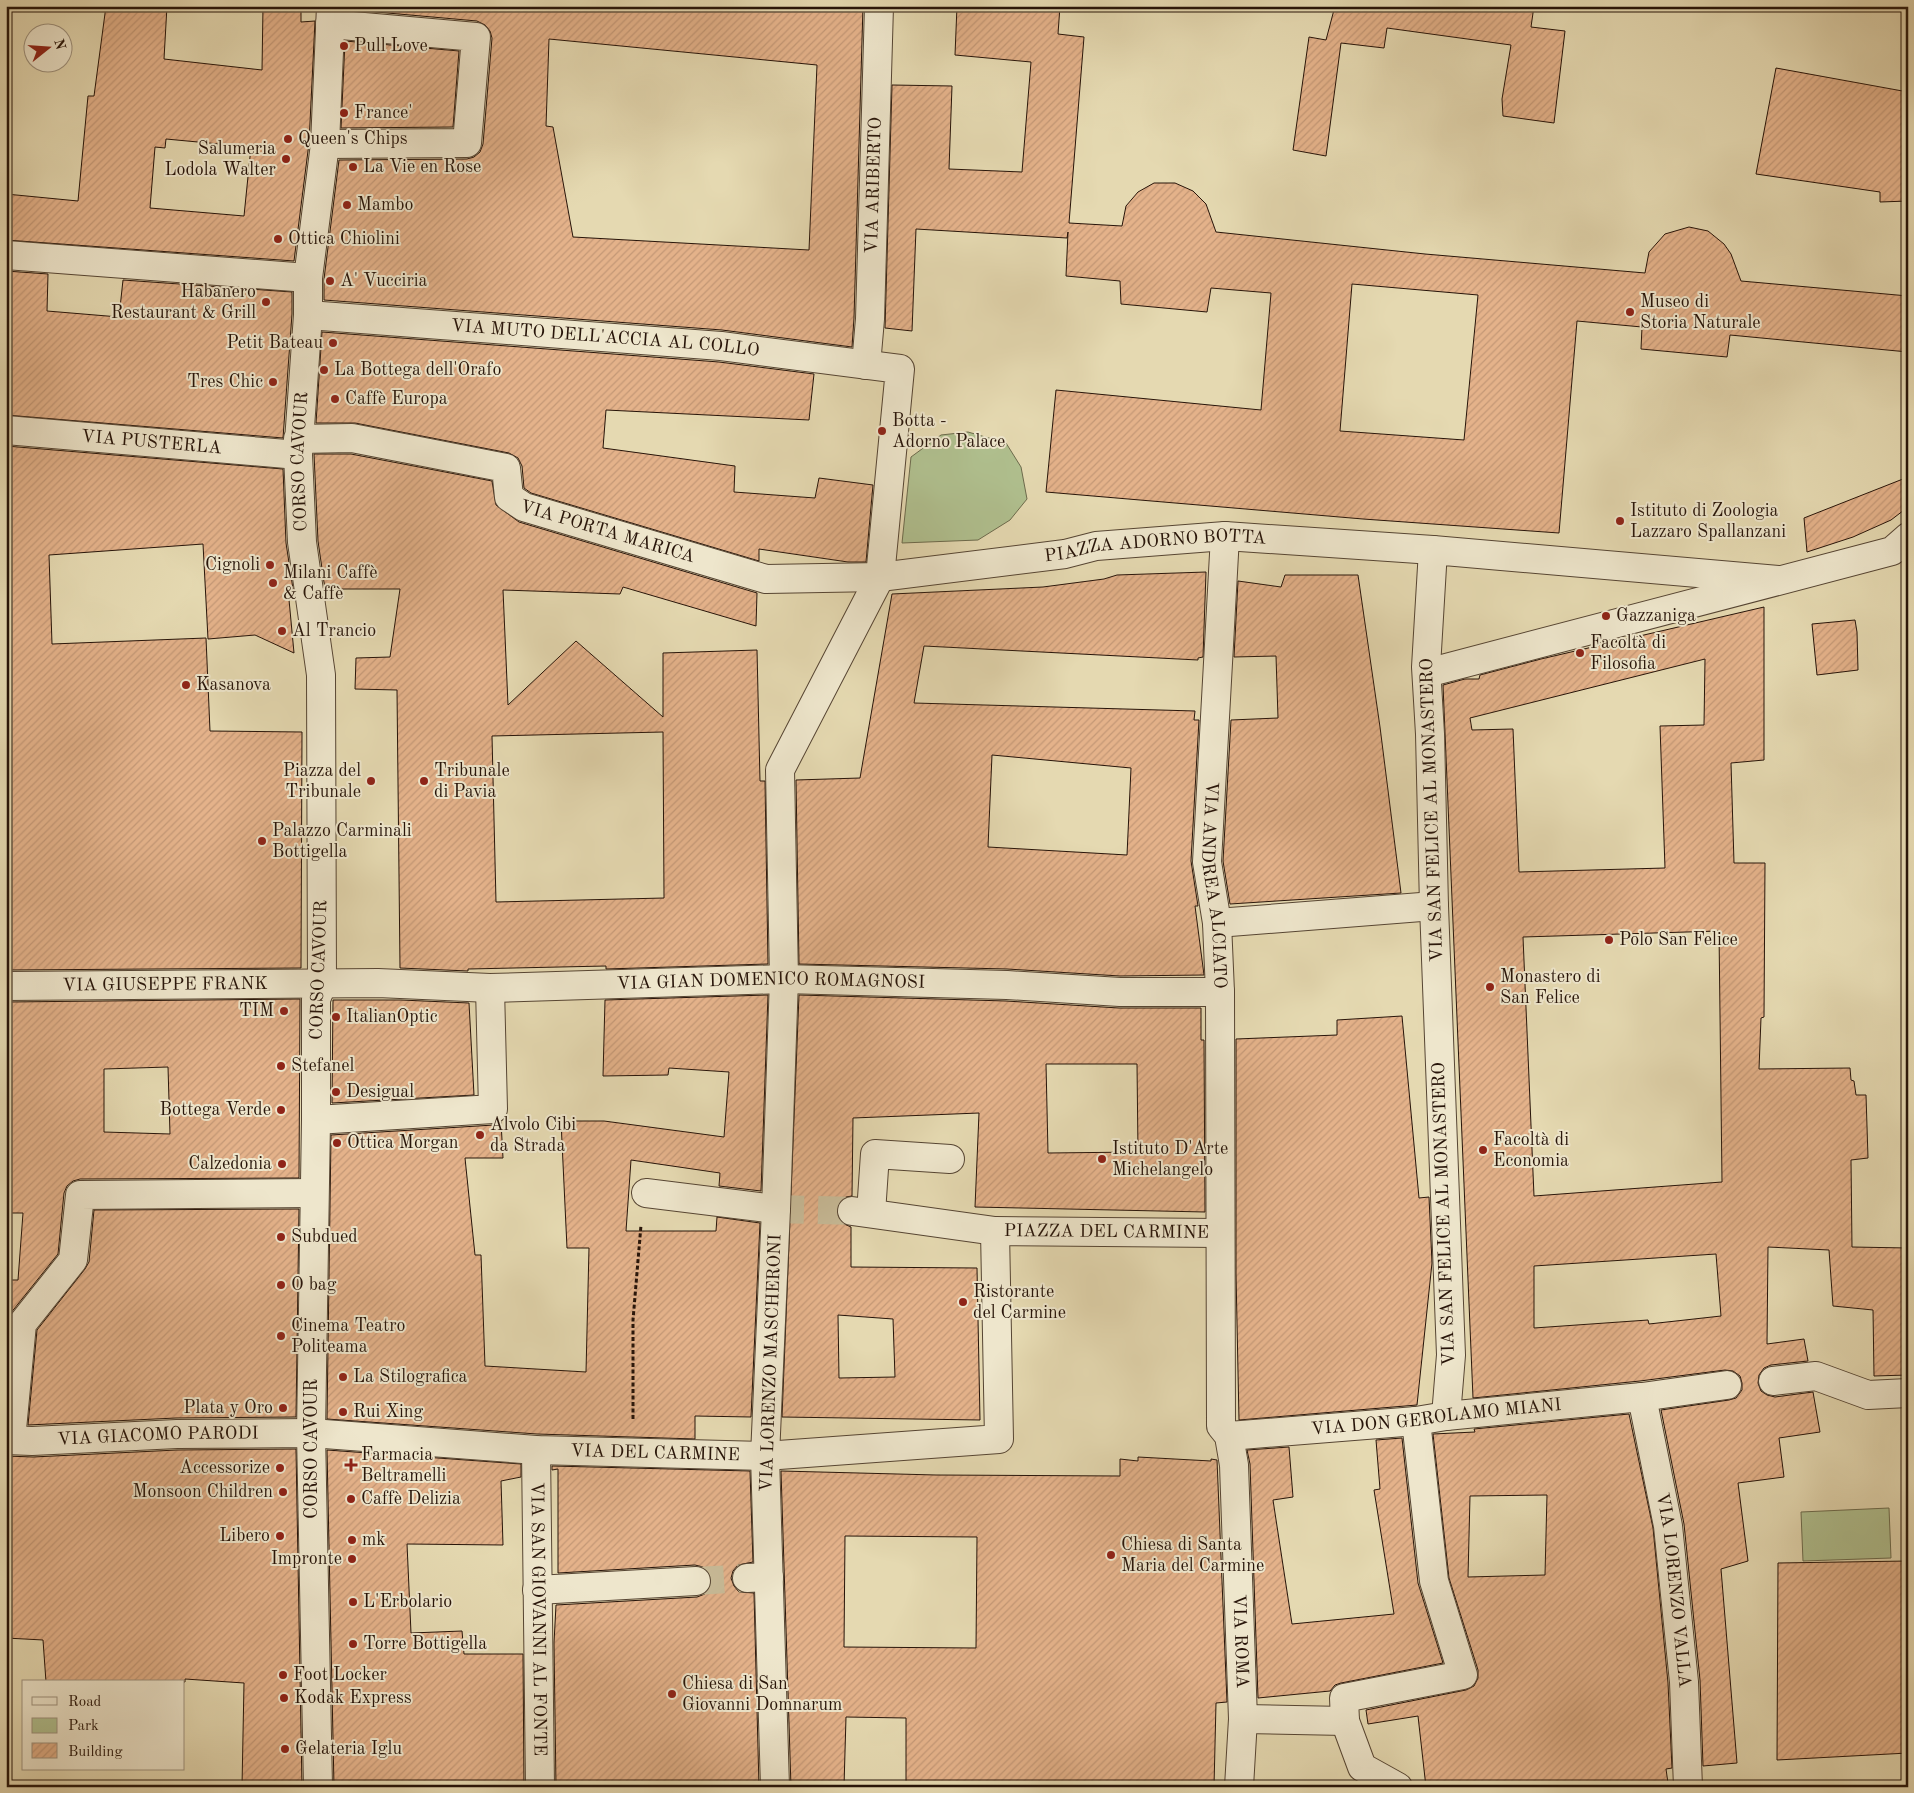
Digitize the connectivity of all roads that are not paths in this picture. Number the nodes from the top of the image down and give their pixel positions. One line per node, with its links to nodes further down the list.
1 (879, 6): 7 (street, VIA ARIBERTO)
2 (331, 15): 3 (street, CORSO CAVOUR); 3 (street)
3 (325, 144): 5 (street, CORSO CAVOUR)
4 (6, 255): 5 (street)
5 (308, 278): 6 (street, CORSO CAVOUR)
6 (308, 314): 7 (street, VIA MUTO DELL'ACCIA AL COLLO); 9 (street, CORSO CAVOUR)
7 (866, 365): 13 (street, VIA MUTO DELL'ACCIA AL COLLO)
8 (6, 430): 9 (street, VIA PUSTERLA)
9 (298, 447): 14 (street, VIA PORTA MARICA); 20 (street, CORSO CAVOUR)
10 (1225, 536): 12 (street, PIAZZA ADORNO BOTTA); 13 (street, PIAZZA ADORNO BOTTA); 18 (street, VIA ANDREA ALCIATO)
11 (1908, 537): 15 (street)
12 (1433, 550): 15 (street); 16 (street, VIA SAN FELICE AL MONASTERO)
13 (880, 577): 14 (street, PIAZZA ADORNO BOTTA); 19 (street, VIA LORENZO MASCHERONI)
14 (766, 579)
15 (1778, 580): 16 (street)
16 (1427, 673): 17 (street, VIA SAN FELICE AL MONASTERO)
17 (1434, 906): 18 (street); 35 (street, VIA SAN FELICE AL MONASTERO)
18 (1217, 923): 23 (street, VIA ANDREA ALCIATO)
19 (784, 979): 22 (street, VIA GIAN DOMENICO ROMAGNOSI); 23 (street, VIA GIAN DOMENICO ROMAGNOSI); 28 (street, VIA LORENZO MASCHERONI)
20 (322, 985): 21 (street, VIA GIUSEPPE FRANK); 22 (street, VIA GIAN DOMENICO ROMAGNOSI); 24 (street, CORSO CAVOUR)
21 (6, 986)
22 (490, 988): 24 (street)
23 (1220, 992): 30 (street, VIA ANDREA ALCIATO)
24 (316, 1120): 26 (street, CORSO CAVOUR)
25 (950, 1159): 29 (street)
26 (314, 1193): 37 (street, CORSO CAVOUR); 40 (street)
27 (646, 1193): 28 (street, VIA LORENZO MASCHERONI)
28 (776, 1209): 42 (street, VIA LORENZO MASCHERONI)
29 (995, 1231): 30 (street, PIAZZA DEL CARMINE); 39 (street, PIAZZA DEL CARMINE)
30 (1219, 1234): 38 (street, PIAZZA DEL CARMINE)
31 (1773, 1381): 33 (street)
32 (1727, 1385): 34 (street, VIA DON GEROLAMO MIANI)
33 (1908, 1393)
34 (1642, 1397): 35 (street, VIA DON GEROLAMO MIANI); 52 (street, VIA LORENZO VALLA)
35 (1446, 1416): 36 (street, VIA DON GEROLAMO MIANI)
36 (1416, 1421): 38 (street, VIA DON GEROLAMO MIANI); 46 (street)
37 (310, 1433): 40 (street, VIA GIACOMO PARODI); 41 (street, VIA DEL CARMINE); 47 (street, CORSO CAVOUR)
38 (1229, 1436): 45 (street, VIA ROMA)
39 (999, 1439): 42 (street, VIA DEL CARMINE)
40 (8, 1440)
41 (536, 1450): 42 (street, VIA DEL CARMINE); 44 (street, VIA SAN GIOVANNI AL FONTE)
42 (765, 1456): 49 (street, VIA LORENZO MASCHERONI)
43 (696, 1582): 44 (street)
44 (537, 1590): 48 (street, VIA SAN GIOVANNI AL FONTE)
45 (1243, 1719): 46 (street); 50 (street, VIA ROMA)
46 (1345, 1721): 51 (street)
47 (318, 1787)
48 (540, 1787)
49 (775, 1787)
50 (1239, 1787)
51 (1398, 1787)
52 (1688, 1787)

